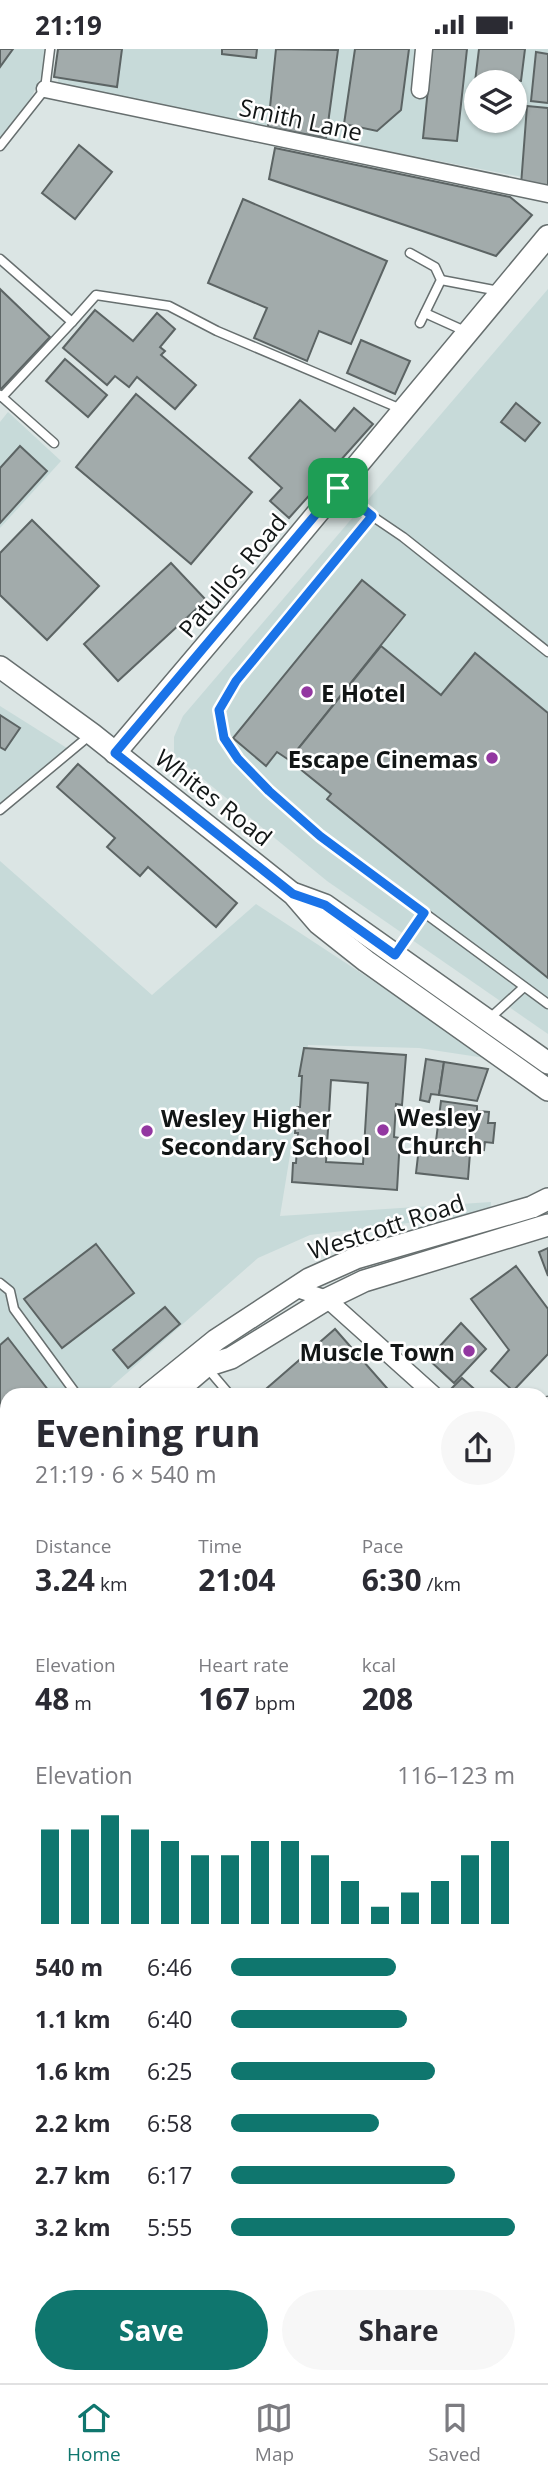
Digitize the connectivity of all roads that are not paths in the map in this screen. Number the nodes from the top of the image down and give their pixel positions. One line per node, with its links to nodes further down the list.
1 (50, 49): 3 (lane)
2 (424, 49): 4 (street)
3 (45, 89): 5 (lane); 6 (street, Smith Lane)
4 (419, 90)
5 (0, 146)
6 (548, 194)
7 (548, 236): 11 (main road, Patullos Road)
8 (410, 253): 10 (lane)
9 (0, 259): 13 (lane)
10 (441, 280): 11 (lane); 12 (lane)
11 (502, 291): 15 (main road, Patullos Road)
12 (425, 313): 14 (lane); 15 (lane)
13 (72, 322): 16 (lane); 17 (lane)
14 (420, 323)
15 (468, 333): 17 (main road, Patullos Road)
16 (1, 396): 18 (lane)
17 (403, 410): 19 (main road, Patullos Road)
18 (54, 443)
19 (338, 488): 20 (lane); 24 (main road, Patullos Road)
20 (372, 516): 21 (lane); 27 (lane)
21 (548, 652)
22 (0, 667): 23 (main road, Whites Road)
23 (92, 734): 24 (main road, Whites Road); 25 (lane)
24 (115, 753): 26 (main road, Whites Road)
25 (0, 810)
26 (293, 894): 28 (main road, Whites Road); 33 (main road, Whites Road)
27 (424, 913): 28 (lane); 29 (lane)
28 (395, 955): 31 (main road, Whites Road)
29 (524, 987): 30 (lane); 31 (lane)
30 (548, 1004)
31 (488, 1020): 32 (main road, Whites Road)
32 (548, 1063)
33 (548, 1090)
34 (548, 1199): 37 (main road, Westcott Road)
35 (548, 1225): 38 (main road, Westcott Road)
36 (0, 1283): 40 (lane)
37 (294, 1288): 38 (street); 41 (main road, Westcott Road)
38 (327, 1299): 39 (main road, Westcott Road); 44 (street)
39 (206, 1366): 42 (main road, Westcott Road); 43 (lane)
40 (72, 1388)
41 (157, 1388)
42 (180, 1388)
43 (224, 1388)
44 (426, 1388)

